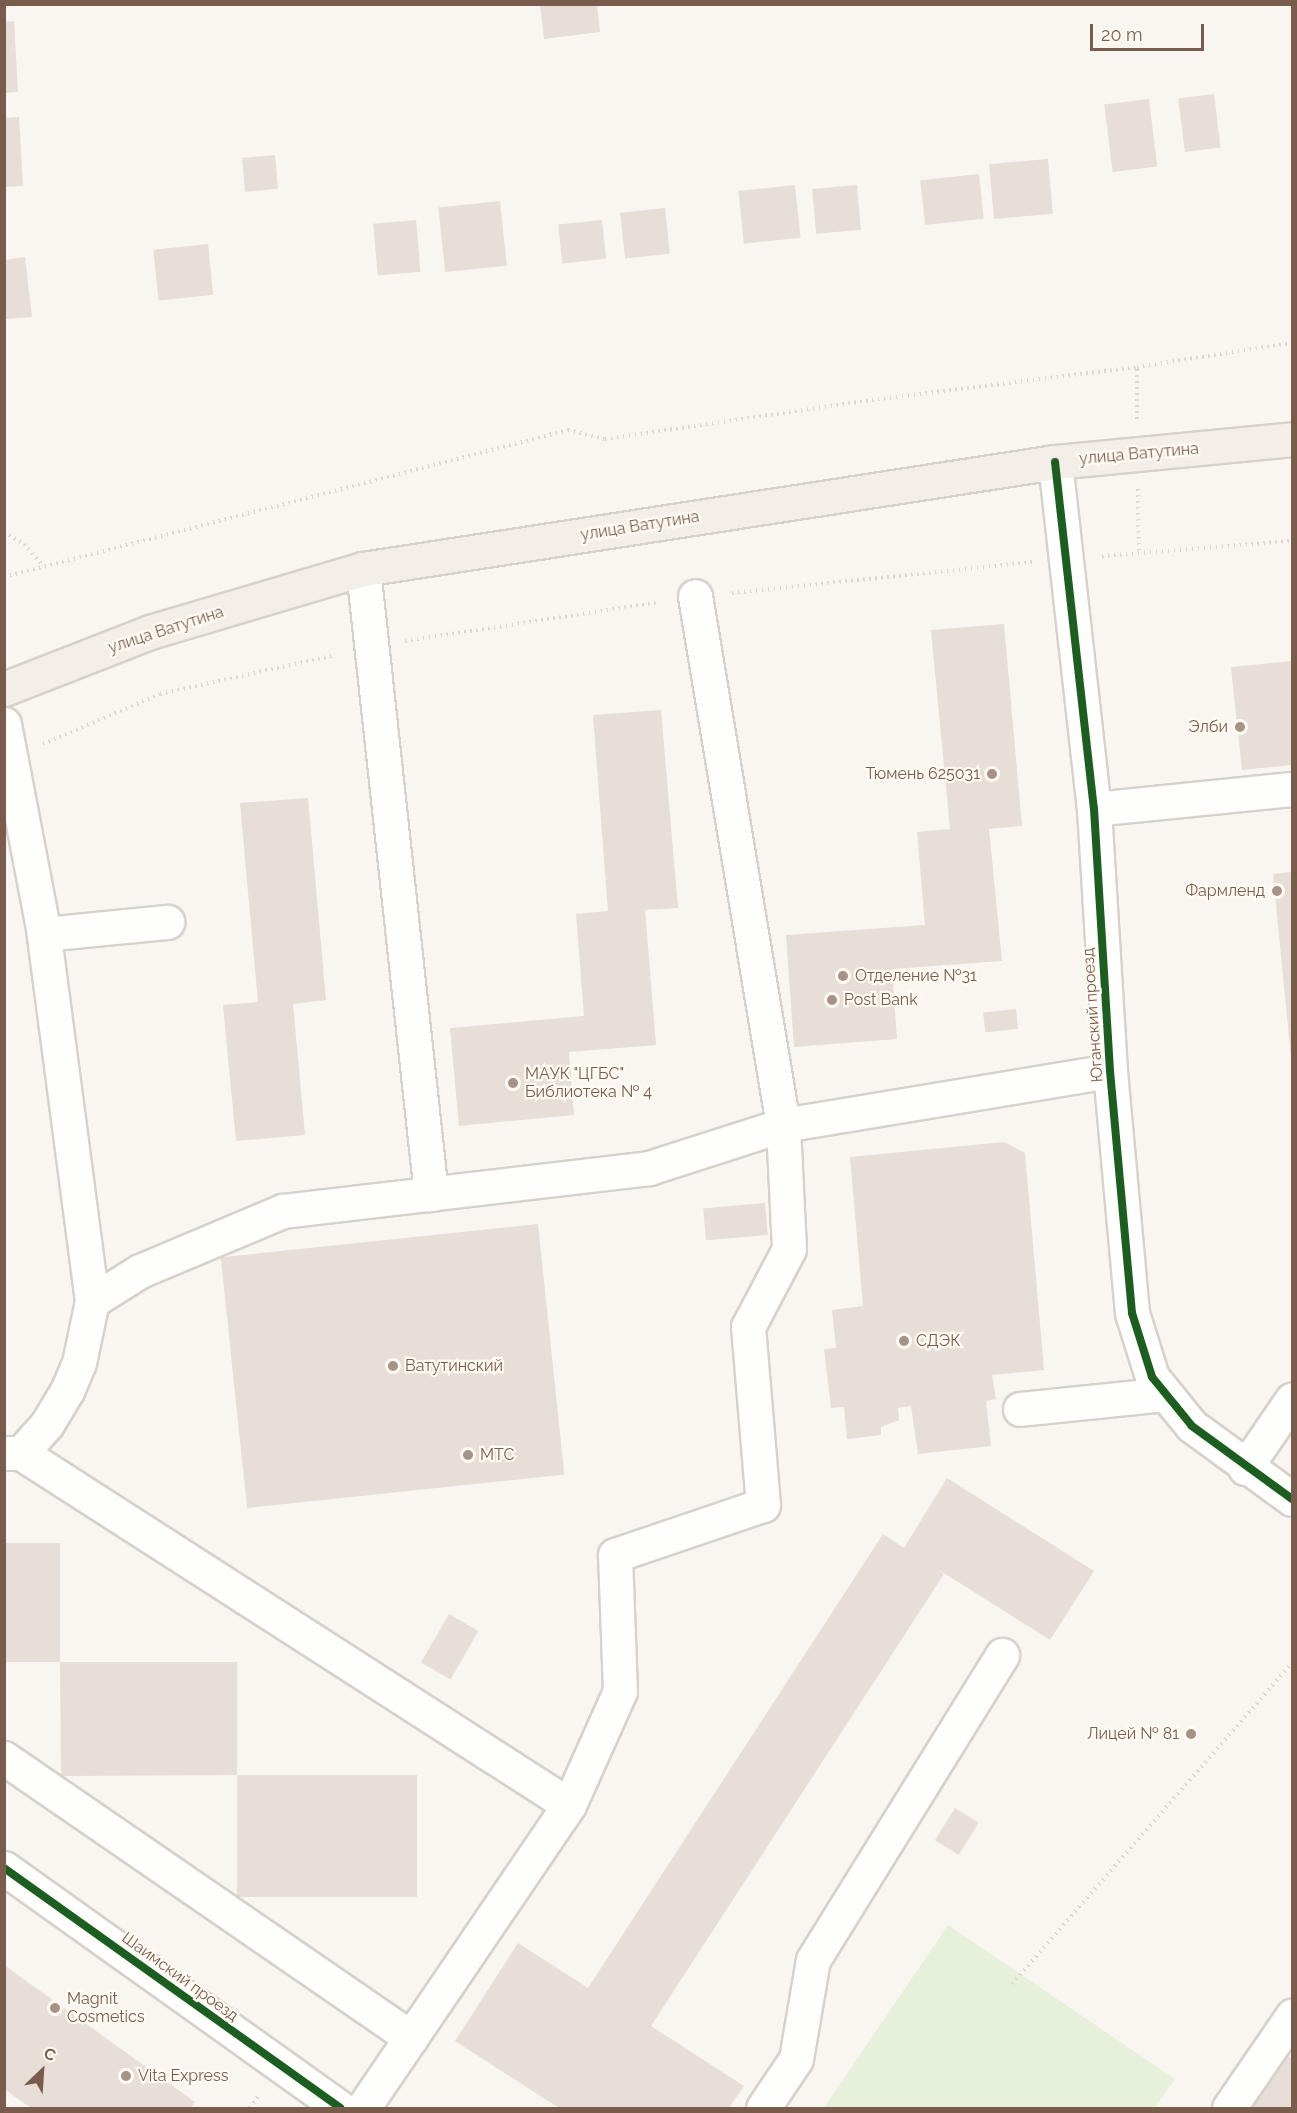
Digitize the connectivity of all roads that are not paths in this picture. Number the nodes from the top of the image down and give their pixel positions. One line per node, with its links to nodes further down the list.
1 (1293, 439): 2 (main road, улица Ватутина)
2 (1055, 462): 3 (main road, улица Ватутина); 8 (street, Юганский проезд)
3 (363, 569): 5 (main road, улица Ватутина); 13 (street)
4 (695, 596): 12 (street)
5 (4, 689)
6 (4, 724): 10 (street)
7 (1293, 789): 8 (street)
8 (1094, 809): 11 (street, Юганский проезд)
9 (167, 922): 10 (street)
10 (44, 934): 14 (street)
11 (1110, 1071): 12 (street); 15 (street, Юганский проезд)
12 (783, 1125): 13 (street); 23 (street)
13 (431, 1194): 14 (street)
14 (92, 1301): 18 (street)
15 (1165, 1394): 17 (street); 19 (street, Юганский проезд)
16 (1293, 1400): 19 (street)
17 (1020, 1409)
18 (13, 1453): 23 (street)
19 (1245, 1468): 20 (street, Юганский проезд)
20 (1293, 1499)
21 (1002, 1655): 29 (street)
22 (4, 1758): 26 (street)
23 (569, 1805): 26 (street)
24 (4, 1868): 27 (street, Шаимский проезд)
25 (1293, 2016): 30 (street)
26 (411, 2038): 28 (street)
27 (340, 2109)
28 (363, 2109)
29 (763, 2109)
30 (1229, 2109)

